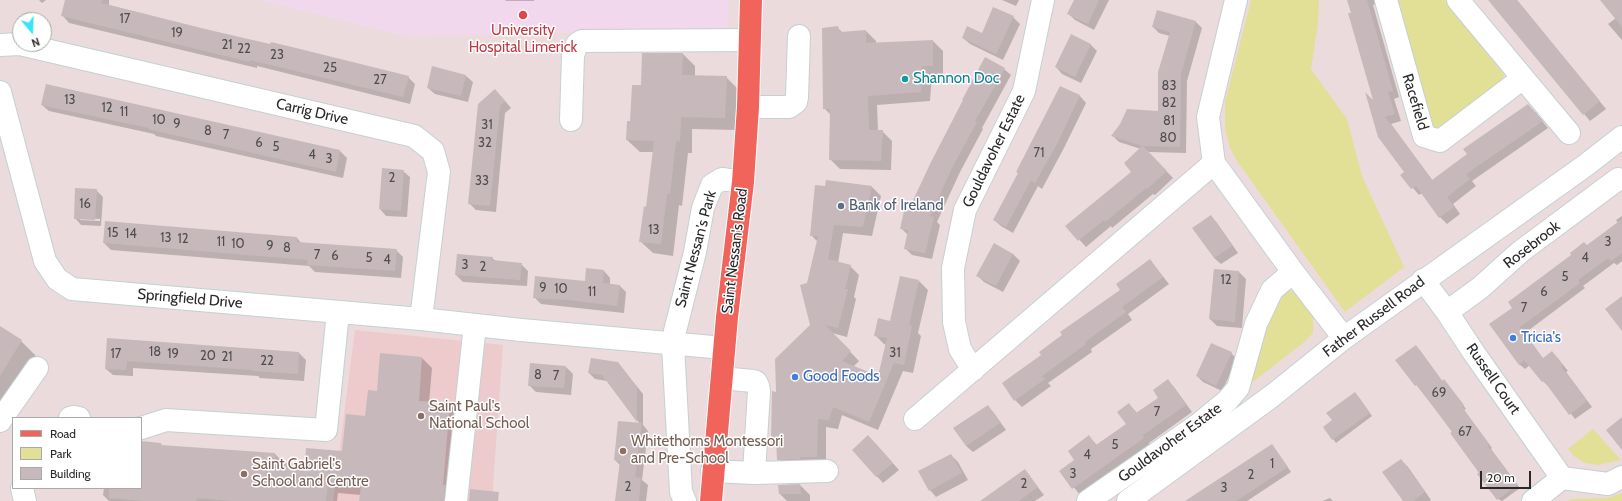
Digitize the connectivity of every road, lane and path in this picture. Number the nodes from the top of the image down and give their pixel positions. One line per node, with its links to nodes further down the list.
1 (751, 0): 7 (main road, Saint Nessan's Road)
2 (1043, 0): 30 (street, Gouldavoher Estate)
3 (1386, 0): 11 (street, Racefield)
4 (1458, 0): 11 (street)
5 (1229, 2): 17 (street)
6 (799, 36): 13 (street)
7 (750, 40): 13 (main road, Saint Nessan's Road); 14 (street)
8 (12, 44): 9 (street, Carrig Drive)
9 (0, 45)
10 (52, 51): 24 (street, Carrig Drive)
11 (1523, 78): 15 (street)
12 (0, 92): 22 (street, Springfield Drive)
13 (748, 107): 19 (main road, Saint Nessan's Road)
14 (571, 120)
15 (1569, 133)
16 (1622, 137): 21 (street, Father Russell Road)
17 (1214, 163): 20 (street); 30 (street)
18 (1618, 179): 23 (street, Rosebrook)
19 (743, 182): 27 (street, Saint Nessan's Park); 28 (main road, Saint Nessan's Road)
20 (1293, 272): 26 (street); 45 (street, Gouldavoher Estate)
21 (1423, 280): 23 (street, Russell Court); 26 (street, Father Russell Road)
22 (338, 312): 24 (street, Springfield Drive); 34 (street)
23 (1447, 312): 39 (street, Russell Court)
24 (422, 319): 25 (street, Springfield Drive)
25 (475, 325): 27 (street, Springfield Drive); 42 (street)
26 (1344, 338): 46 (street, Father Russell Road)
27 (673, 345): 28 (street); 43 (street, Saint Nessan's Park)
28 (724, 348): 31 (main road, Saint Nessan's Road)
29 (37, 368): 33 (street)
30 (973, 370): 32 (street)
31 (722, 378): 35 (main road, Saint Nessan's Road); 37 (street)
32 (915, 419)
33 (0, 421)
34 (142, 428)
35 (712, 471): 37 (street); 44 (main road, Saint Nessan's Road)
36 (827, 471): 37 (street)
37 (754, 473)
38 (1622, 477): 39 (street)
39 (1562, 478): 47 (street)
40 (22, 489): 41 (street)
41 (25, 501)
42 (456, 501)
43 (685, 501)
44 (711, 501)
45 (1088, 501)
46 (1128, 501)
47 (1533, 501)

